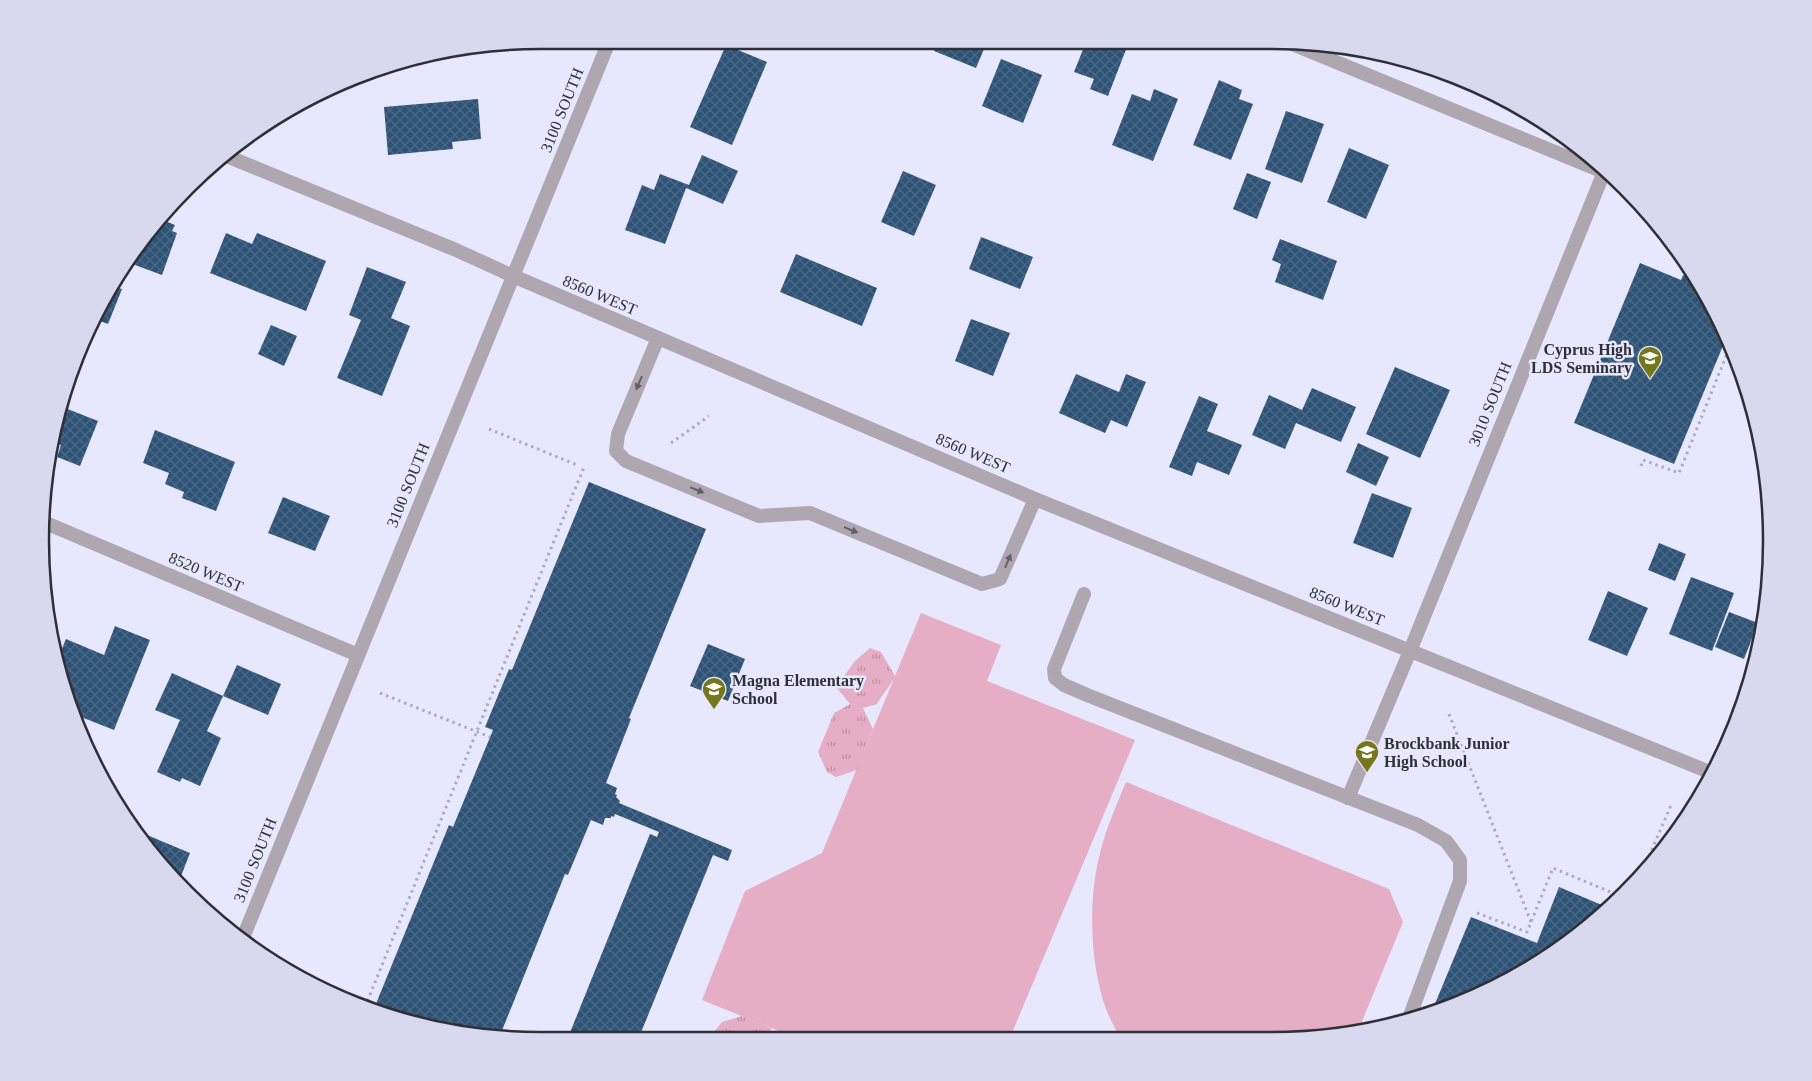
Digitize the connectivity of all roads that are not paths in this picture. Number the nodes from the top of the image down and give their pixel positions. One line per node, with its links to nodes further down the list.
1 (606, 49): 6 (street, 3100 SOUTH)
2 (1308, 50): 4 (street)
3 (231, 159): 6 (street, 8560 WEST)
4 (1590, 166)
5 (1604, 179): 11 (street, 3010 SOUTH)
6 (513, 276): 7 (street, 8560 WEST); 12 (street, 3100 SOUTH)
7 (658, 338): 8 (street, 8560 WEST); 8 (street, one-way to 8)
8 (1034, 499): 11 (street, 8560 WEST)
9 (49, 525): 12 (street, 8520 WEST)
10 (1084, 594): 14 (street)
11 (1410, 651): 13 (street, 8560 WEST); 14 (street, 3010 SOUTH)
12 (358, 655): 15 (street, 3100 SOUTH)
13 (1706, 771)
14 (1348, 798): 16 (street)
15 (245, 934)
16 (1412, 1011)

